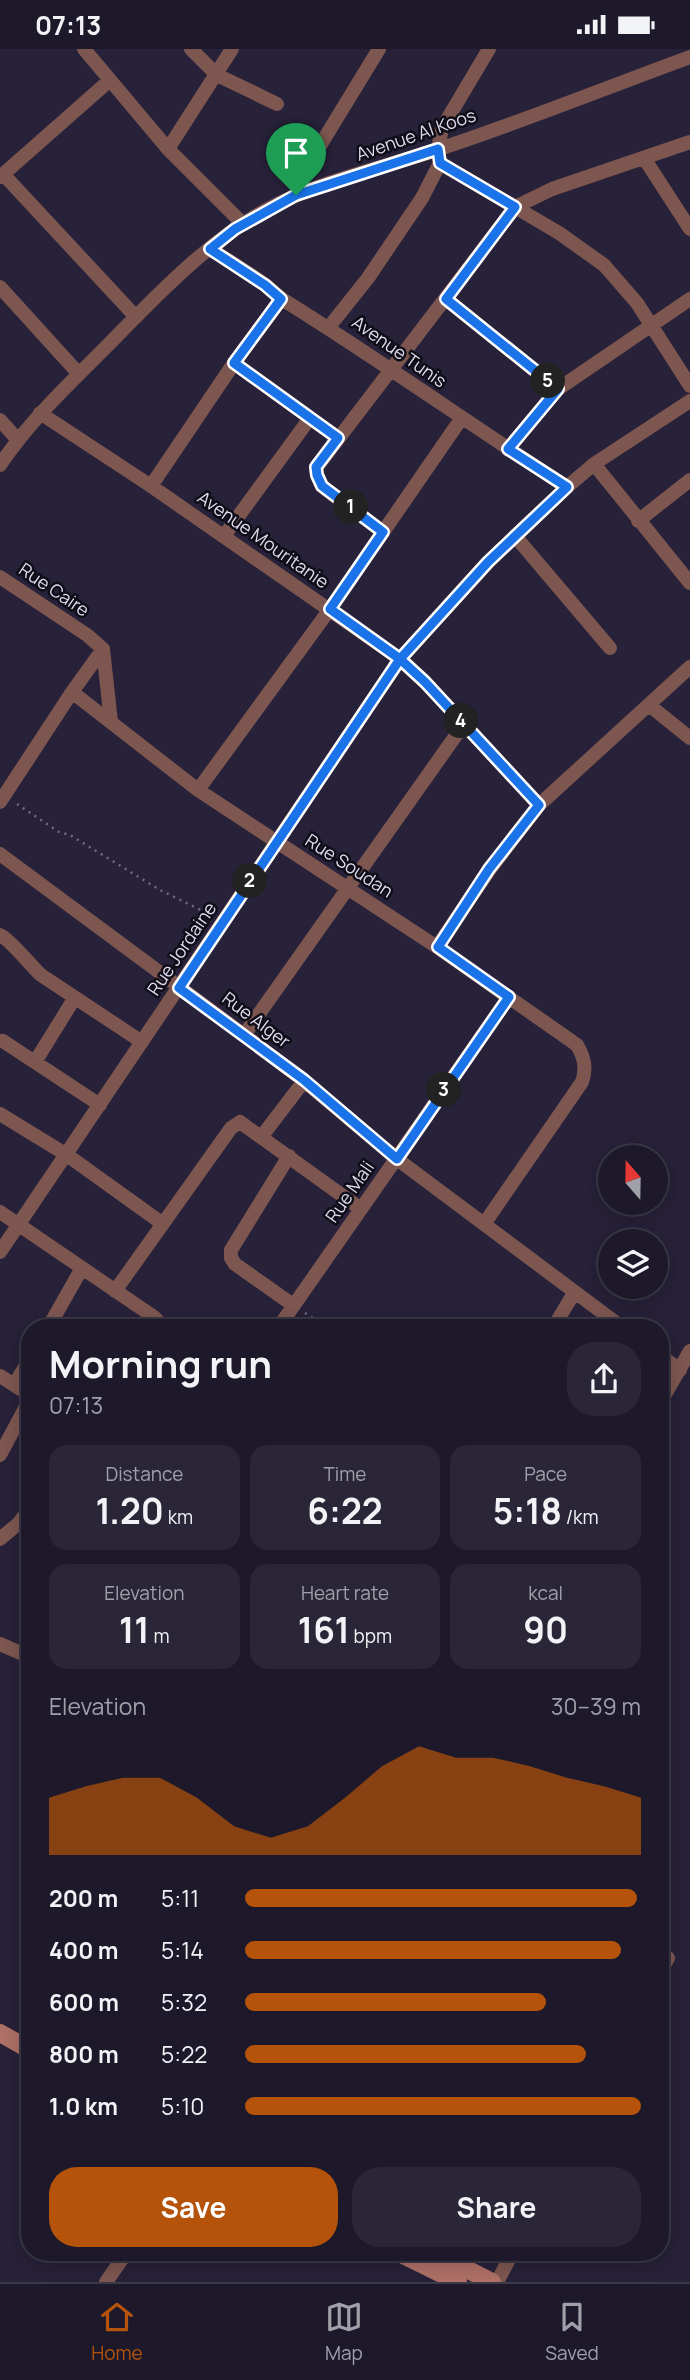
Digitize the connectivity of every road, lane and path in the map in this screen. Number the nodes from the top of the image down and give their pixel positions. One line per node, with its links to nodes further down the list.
1 (84, 49): 8 (street)
2 (191, 49): 7 (street)
3 (232, 49): 7 (street)
4 (379, 49): 15 (street)
5 (489, 49): 12 (street)
6 (689, 60): 12 (street, Avenue Al Koos)
7 (217, 75): 9 (street); 11 (street)
8 (110, 80): 11 (street); 14 (street)
9 (277, 104)
10 (690, 142): 13 (street)
11 (168, 149): 17 (street)
12 (439, 156): 15 (street, Avenue Al Koos); 16 (street); 26 (street)
13 (644, 157): 16 (street); 18 (street)
14 (2, 176): 24 (street)
15 (296, 195): 17 (street, Avenue Al Koos)
16 (515, 207): 22 (street); 25 (street)
17 (243, 224): 19 (street, Avenue Al Koos)
18 (690, 229)
19 (210, 249): 21 (street, Avenue Tunis); 24 (street, Avenue Al Koos)
20 (0, 287): 29 (street)
21 (281, 299): 26 (street, Avenue Tunis); 27 (street)
22 (446, 299): 28 (street); 31 (street)
23 (690, 299): 25 (street)
24 (136, 317): 29 (street, Avenue Al Koos)
25 (652, 324): 30 (street); 31 (street)
26 (329, 327): 28 (street, Avenue Tunis)
27 (234, 363): 34 (street); 43 (street)
28 (392, 370): 35 (street, Avenue Tunis); 37 (street)
29 (79, 374): 33 (street, Avenue Al Koos)
30 (690, 386)
31 (558, 389): 39 (street)
32 (690, 401): 40 (street, Rue Jordaine)
33 (40, 413): 38 (street, Avenue Al Koos); 43 (street, Avenue Mouritanie)
34 (310, 418): 37 (street); 47 (street)
35 (461, 419): 39 (street, Avenue Tunis); 46 (street)
36 (0, 420): 38 (street)
37 (338, 438): 46 (street)
38 (17, 439): 41 (street, Avenue Al Koos)
39 (508, 449): 44 (street, Avenue Tunis)
40 (594, 464): 44 (street, Rue Jordaine); 45 (street)
41 (0, 465)
42 (690, 480): 45 (street)
43 (151, 486): 47 (street, Avenue Mouritanie)
44 (567, 487): 48 (street, Rue Jordaine)
45 (638, 521): 50 (street)
46 (383, 532): 51 (street)
47 (224, 536): 51 (street, Avenue Mouritanie)
48 (515, 536): 52 (street); 54 (street, Rue Jordaine)
49 (0, 577): 53 (street, Rue Caire)
50 (690, 583)
51 (330, 609): 54 (street, Avenue Mouritanie); 61 (street)
52 (610, 647)
53 (103, 649): 56 (street); 58 (street)
54 (400, 659): 59 (street, Avenue Mouritanie); 64 (street, Rue Jordaine)
55 (690, 667): 57 (street)
56 (72, 692): 58 (street, Rue Soudan); 62 (street)
57 (649, 705): 60 (street); 63 (street)
58 (111, 722): 61 (street, Rue Soudan)
59 (464, 724): 63 (street, Avenue Mouritanie); 66 (street)
60 (690, 738)
61 (198, 790): 64 (street, Rue Soudan)
62 (2, 799): 67 (path)
63 (539, 805): 69 (street)
64 (276, 842): 66 (street, Rue Soudan); 67 (street, Rue Jordaine)
65 (0, 854): 70 (street, Rue Alger)
66 (347, 887): 69 (street, Rue Soudan); 73 (street)
67 (223, 921): 70 (street, Rue Jordaine)
68 (0, 935): 72 (street)
69 (438, 947): 71 (street, Rue Soudan)
70 (179, 988): 73 (street, Rue Alger); 75 (street, Rue Jordaine)
71 (509, 997): 83 (street, Rue Mali); 87 (street, Rue Soudan)
72 (74, 999): 75 (street); 76 (street)
73 (244, 1035): 77 (street, Rue Alger)
74 (0, 1041): 76 (street)
75 (142, 1042): 78 (street, Rue Jordaine)
76 (35, 1062): 78 (street)
77 (304, 1080): 80 (street); 83 (street, Rue Alger)
78 (100, 1105): 81 (street, Rue Jordaine)
79 (0, 1114): 81 (street)
80 (262, 1136): 82 (street); 86 (street)
81 (67, 1155): 86 (street); 88 (street, Rue Jordaine)
82 (289, 1156): 84 (street); 93 (street)
83 (397, 1159): 84 (street, Rue Mali); 87 (street, Rue Alger)
84 (361, 1209): 93 (street, Rue Mali)
85 (0, 1212): 88 (street)
86 (163, 1224): 91 (street)
87 (484, 1224): 92 (street, Rue Alger)
88 (19, 1226): 89 (street, Rue Jordaine); 90 (street)
89 (0, 1252)
90 (82, 1268): 91 (street); 94 (street)
91 (115, 1291): 95 (street)
92 (574, 1293): 98 (street); 99 (street, Rue Alger)
93 (293, 1305): 96 (street, Rue Mali); 97 (path)
94 (52, 1319)
95 (156, 1319)
96 (284, 1319)
97 (315, 1319)
98 (558, 1319)
99 (610, 1319)
100 (690, 1351): 102 (street)
101 (669, 1362): 102 (street)
102 (680, 1370): 106 (street)
103 (21, 1374): 105 (street)
104 (0, 1376): 105 (street)
105 (14, 1385): 107 (street)
106 (669, 1388)
107 (21, 1390)
108 (21, 1414): 109 (street)
109 (0, 1455)
110 (21, 1520): 111 (street)
111 (0, 1539)
112 (0, 1644): 113 (street)
113 (21, 1653)
114 (0, 2033): 115 (main road)
115 (21, 2045)
116 (121, 2261): 120 (street)
117 (415, 2261): 121 (main road)
118 (452, 2261): 122 (main road)
119 (508, 2261): 122 (street)
120 (106, 2282)
121 (458, 2282)
122 (495, 2282)

